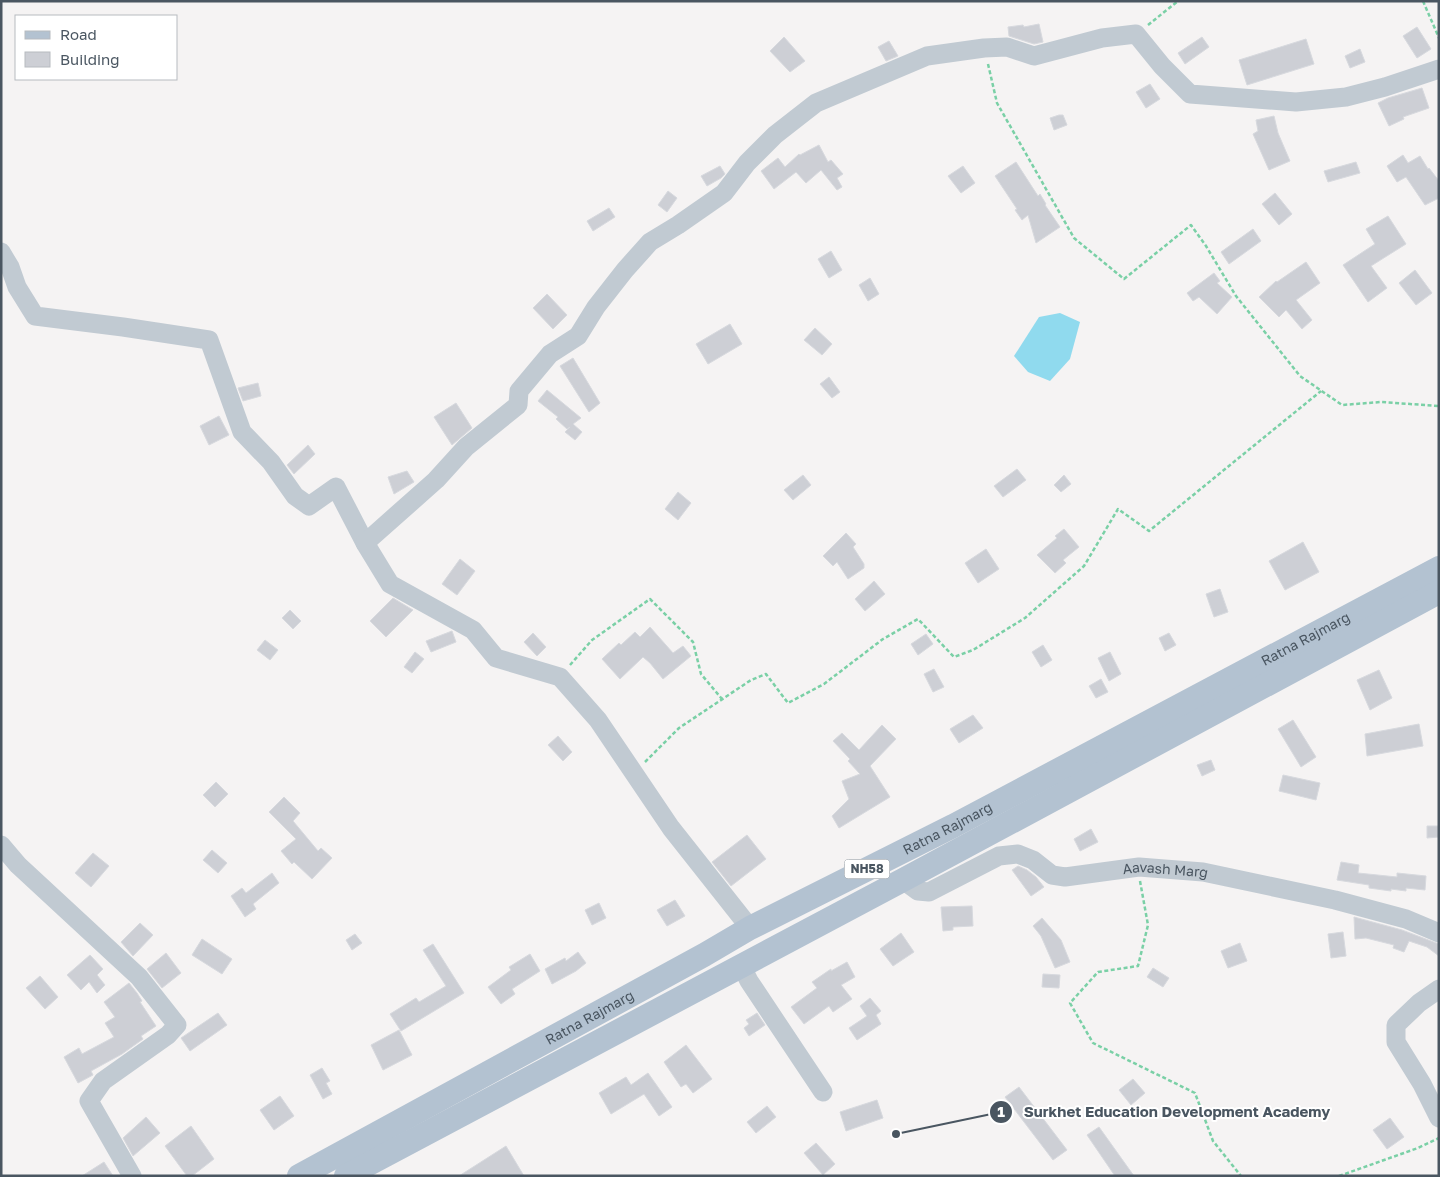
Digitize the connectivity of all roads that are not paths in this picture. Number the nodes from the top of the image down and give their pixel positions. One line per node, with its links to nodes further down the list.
1 (1439, 69): 3 (street)
2 (1, 252): 3 (street)
3 (365, 543): 8 (street)
4 (1439, 568): 8 (main road, Ratna Rajmarg / NH58)
5 (1439, 592): 7 (main road, Ratna Rajmarg / NH58)
6 (1, 845): 15 (street)
7 (903, 880): 9 (street, Aavash Marg); 10 (main road, Ratna Rajmarg / NH58)
8 (750, 928): 16 (main road, Ratna Rajmarg / NH58)
9 (1439, 933)
10 (741, 966): 12 (street); 14 (main road, Ratna Rajmarg / NH58)
11 (1439, 989): 13 (street)
12 (823, 1092)
13 (1439, 1118)
14 (349, 1175)
15 (132, 1176)
16 (299, 1176)

